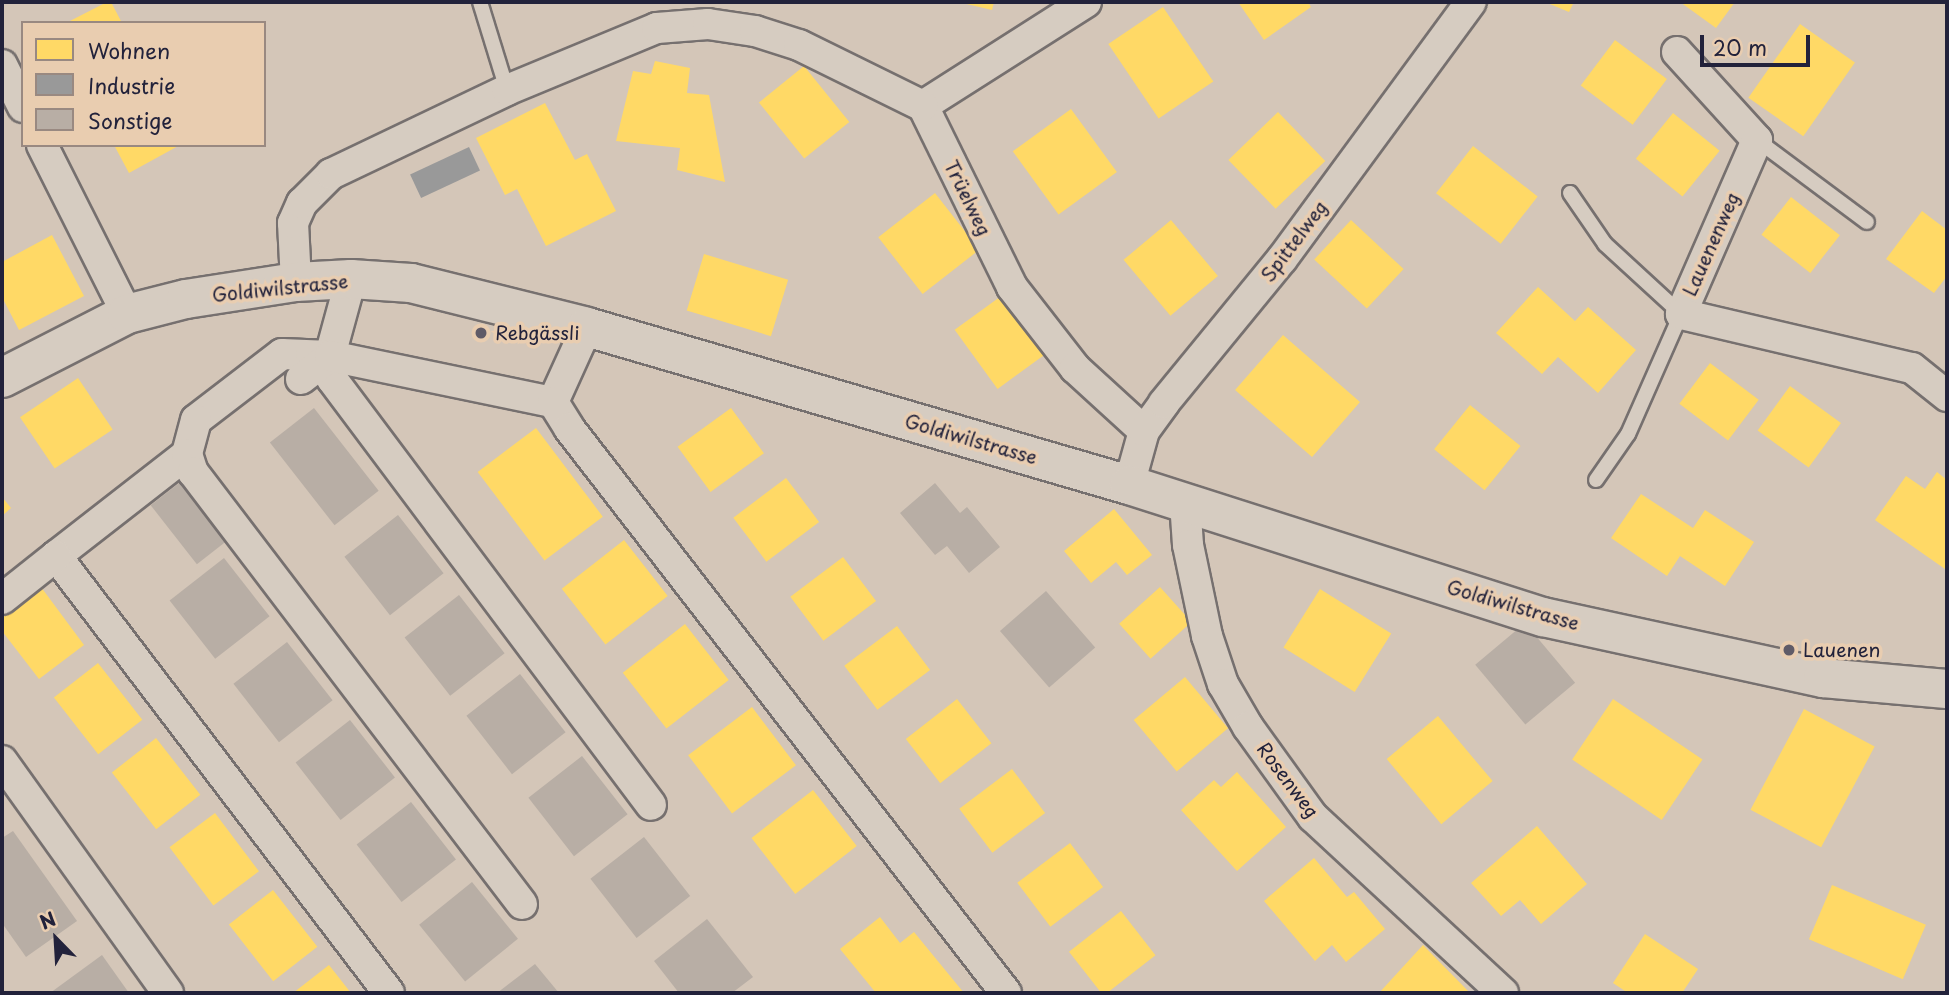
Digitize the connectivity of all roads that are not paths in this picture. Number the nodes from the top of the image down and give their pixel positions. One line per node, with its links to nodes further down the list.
1 (481, 2): 6 (lane)
2 (1086, 2): 8 (street)
3 (1471, 2): 23 (street, Spittelweg)
4 (1678, 52): 9 (street)
5 (2, 65): 7 (street)
6 (507, 90): 8 (street); 14 (street)
7 (21, 103)
8 (923, 106): 23 (street, Trüelweg)
9 (1757, 140): 12 (lane); 16 (street, Lauenenweg)
10 (43, 147): 15 (street)
11 (1570, 192): 16 (lane)
12 (1867, 222)
13 (351, 279): 14 (street, Goldiwilstrasse); 17 (street, Goldiwilstrasse); 18 (street)
14 (296, 282): 15 (street, Goldiwilstrasse)
15 (127, 314): 19 (street, Goldiwilstrasse)
16 (1681, 314): 21 (street, Lauenenweg); 25 (lane)
17 (587, 327): 22 (street); 26 (street, Goldiwilstrasse)
18 (330, 356): 20 (street); 22 (street); 24 (street); 32 (street)
19 (2, 378)
20 (301, 379)
21 (1947, 396)
22 (554, 402): 36 (street)
23 (1144, 431): 26 (street, Spittelweg)
24 (187, 454): 28 (street); 33 (street)
25 (1596, 480)
26 (1129, 485): 27 (street, Goldiwilstrasse)
27 (1185, 502): 30 (street, Goldiwilstrasse); 37 (street, Rosenweg)
28 (56, 556): 29 (street); 35 (street)
29 (2, 598)
30 (1947, 689)
31 (2, 761): 34 (street)
32 (651, 805)
33 (522, 904)
34 (168, 993)
35 (389, 993)
36 (1006, 993)
37 (1503, 993)

